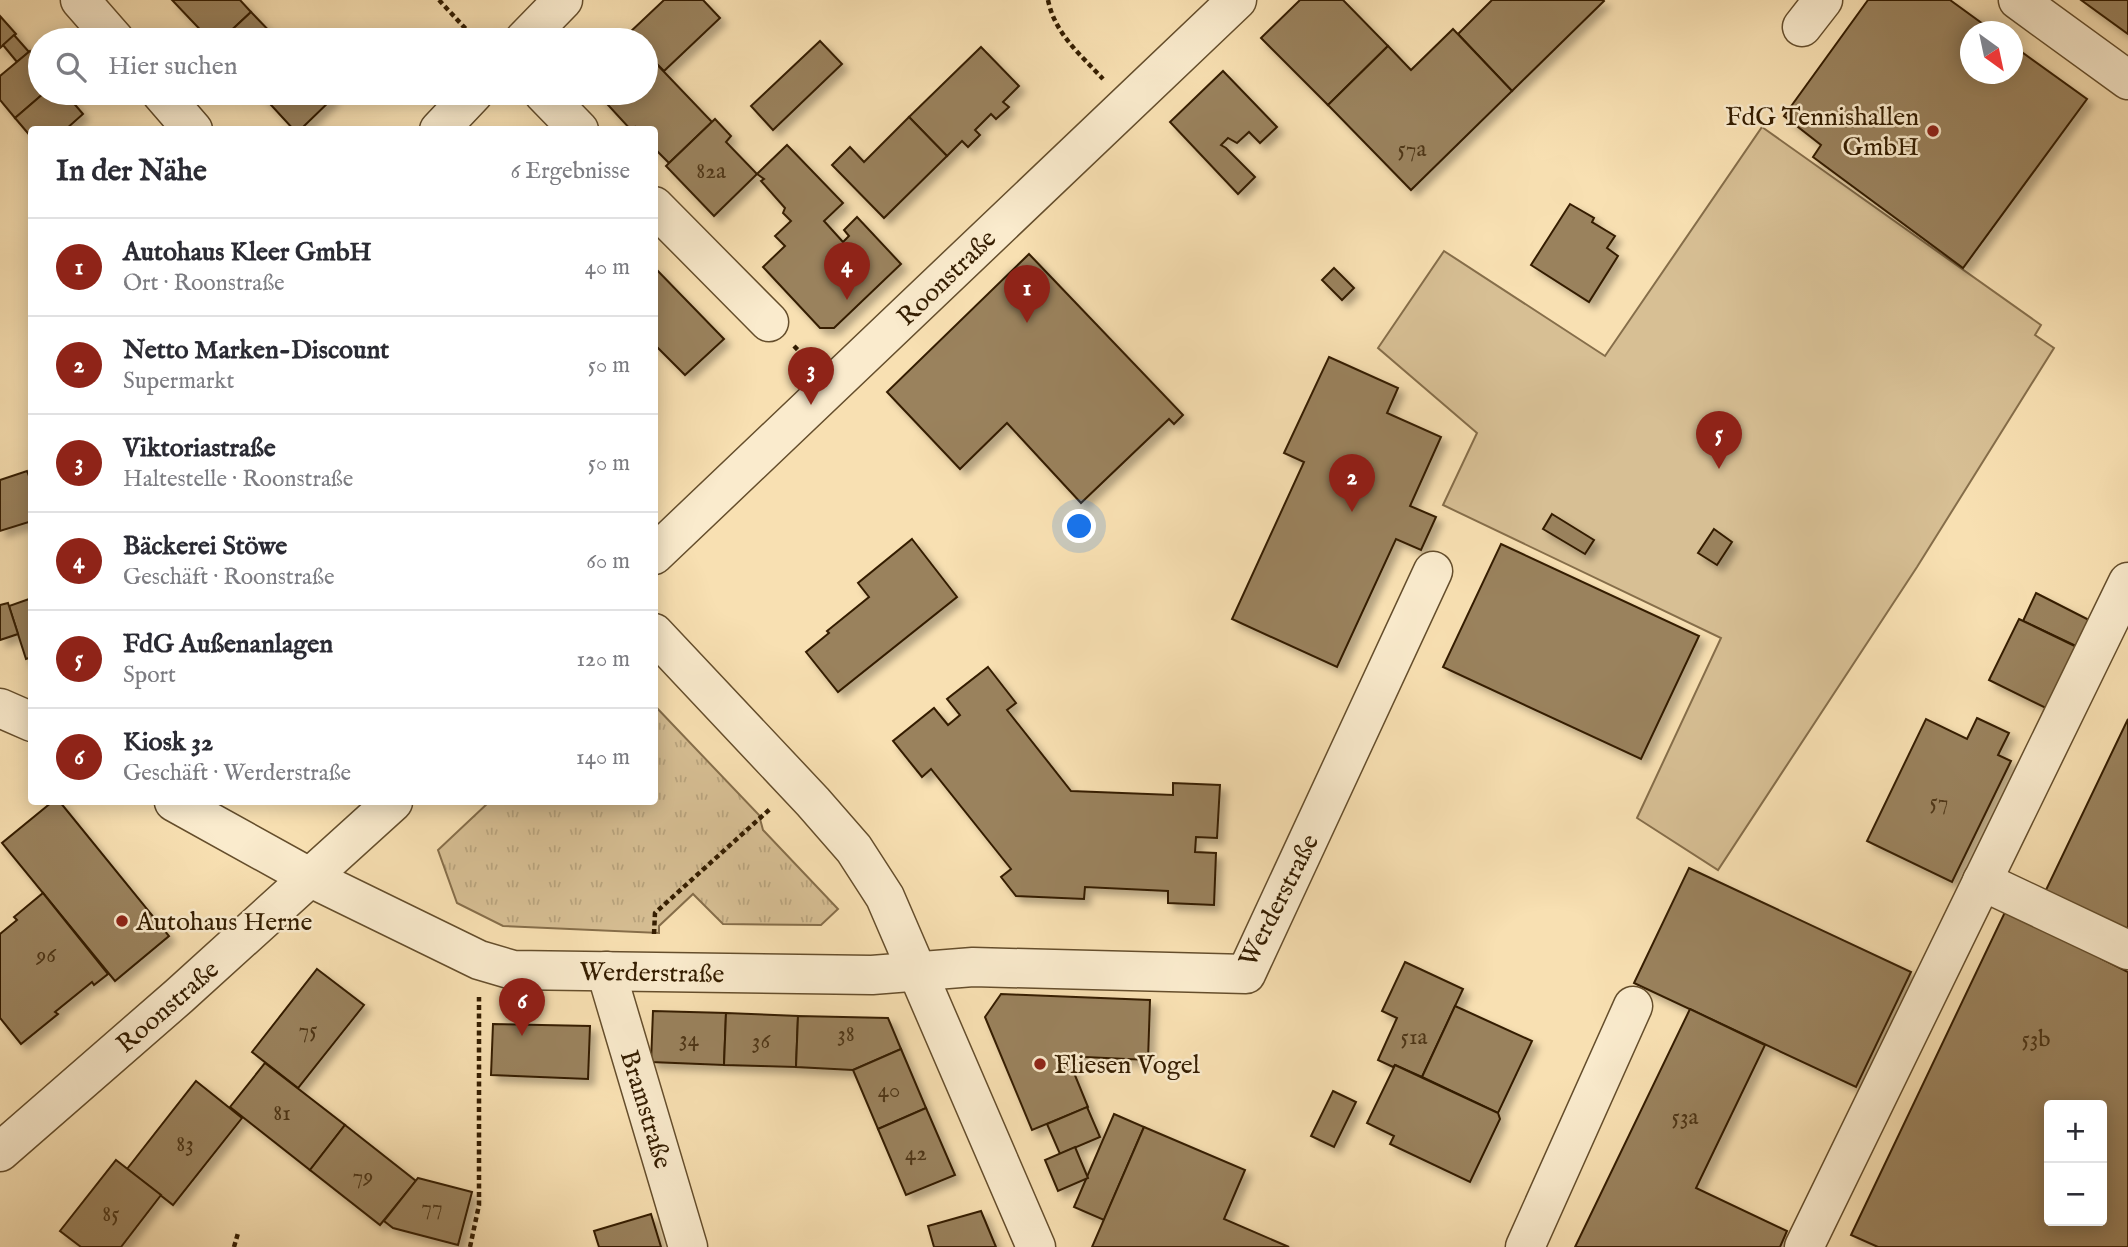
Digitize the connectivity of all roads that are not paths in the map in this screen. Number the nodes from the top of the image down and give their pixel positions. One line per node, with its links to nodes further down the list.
1 (80, 0): 5 (street)
2 (563, 0): 6 (street)
3 (1237, 0): 16 (street, Roonstraße)
4 (2018, 0): 7 (street)
5 (104, 28)
6 (536, 28)
7 (2128, 80)
8 (171, 105): 11 (street)
9 (463, 105): 12 (street)
10 (555, 105): 13 (street)
11 (190, 126)
12 (443, 126)
13 (575, 126)
14 (658, 210): 15 (street)
15 (769, 322)
16 (658, 551)
17 (1433, 571): 27 (street, Werderstraße)
18 (2128, 582): 25 (street)
19 (658, 637): 27 (street)
20 (0, 708): 21 (street)
21 (28, 720)
22 (179, 805): 24 (street, Werderstraße)
23 (390, 805): 24 (street, Roonstraße)
24 (311, 878): 28 (street, Werderstraße); 30 (street, Roonstraße)
25 (1982, 881): 26 (street); 34 (street)
26 (2128, 950)
27 (918, 970): 28 (street, Werderstraße); 32 (street)
28 (606, 971): 31 (street, Bramstraße)
29 (1633, 1006): 33 (street)
30 (0, 1152)
31 (688, 1247)
32 (1036, 1247)
33 (1525, 1247)
34 (1804, 1247)

